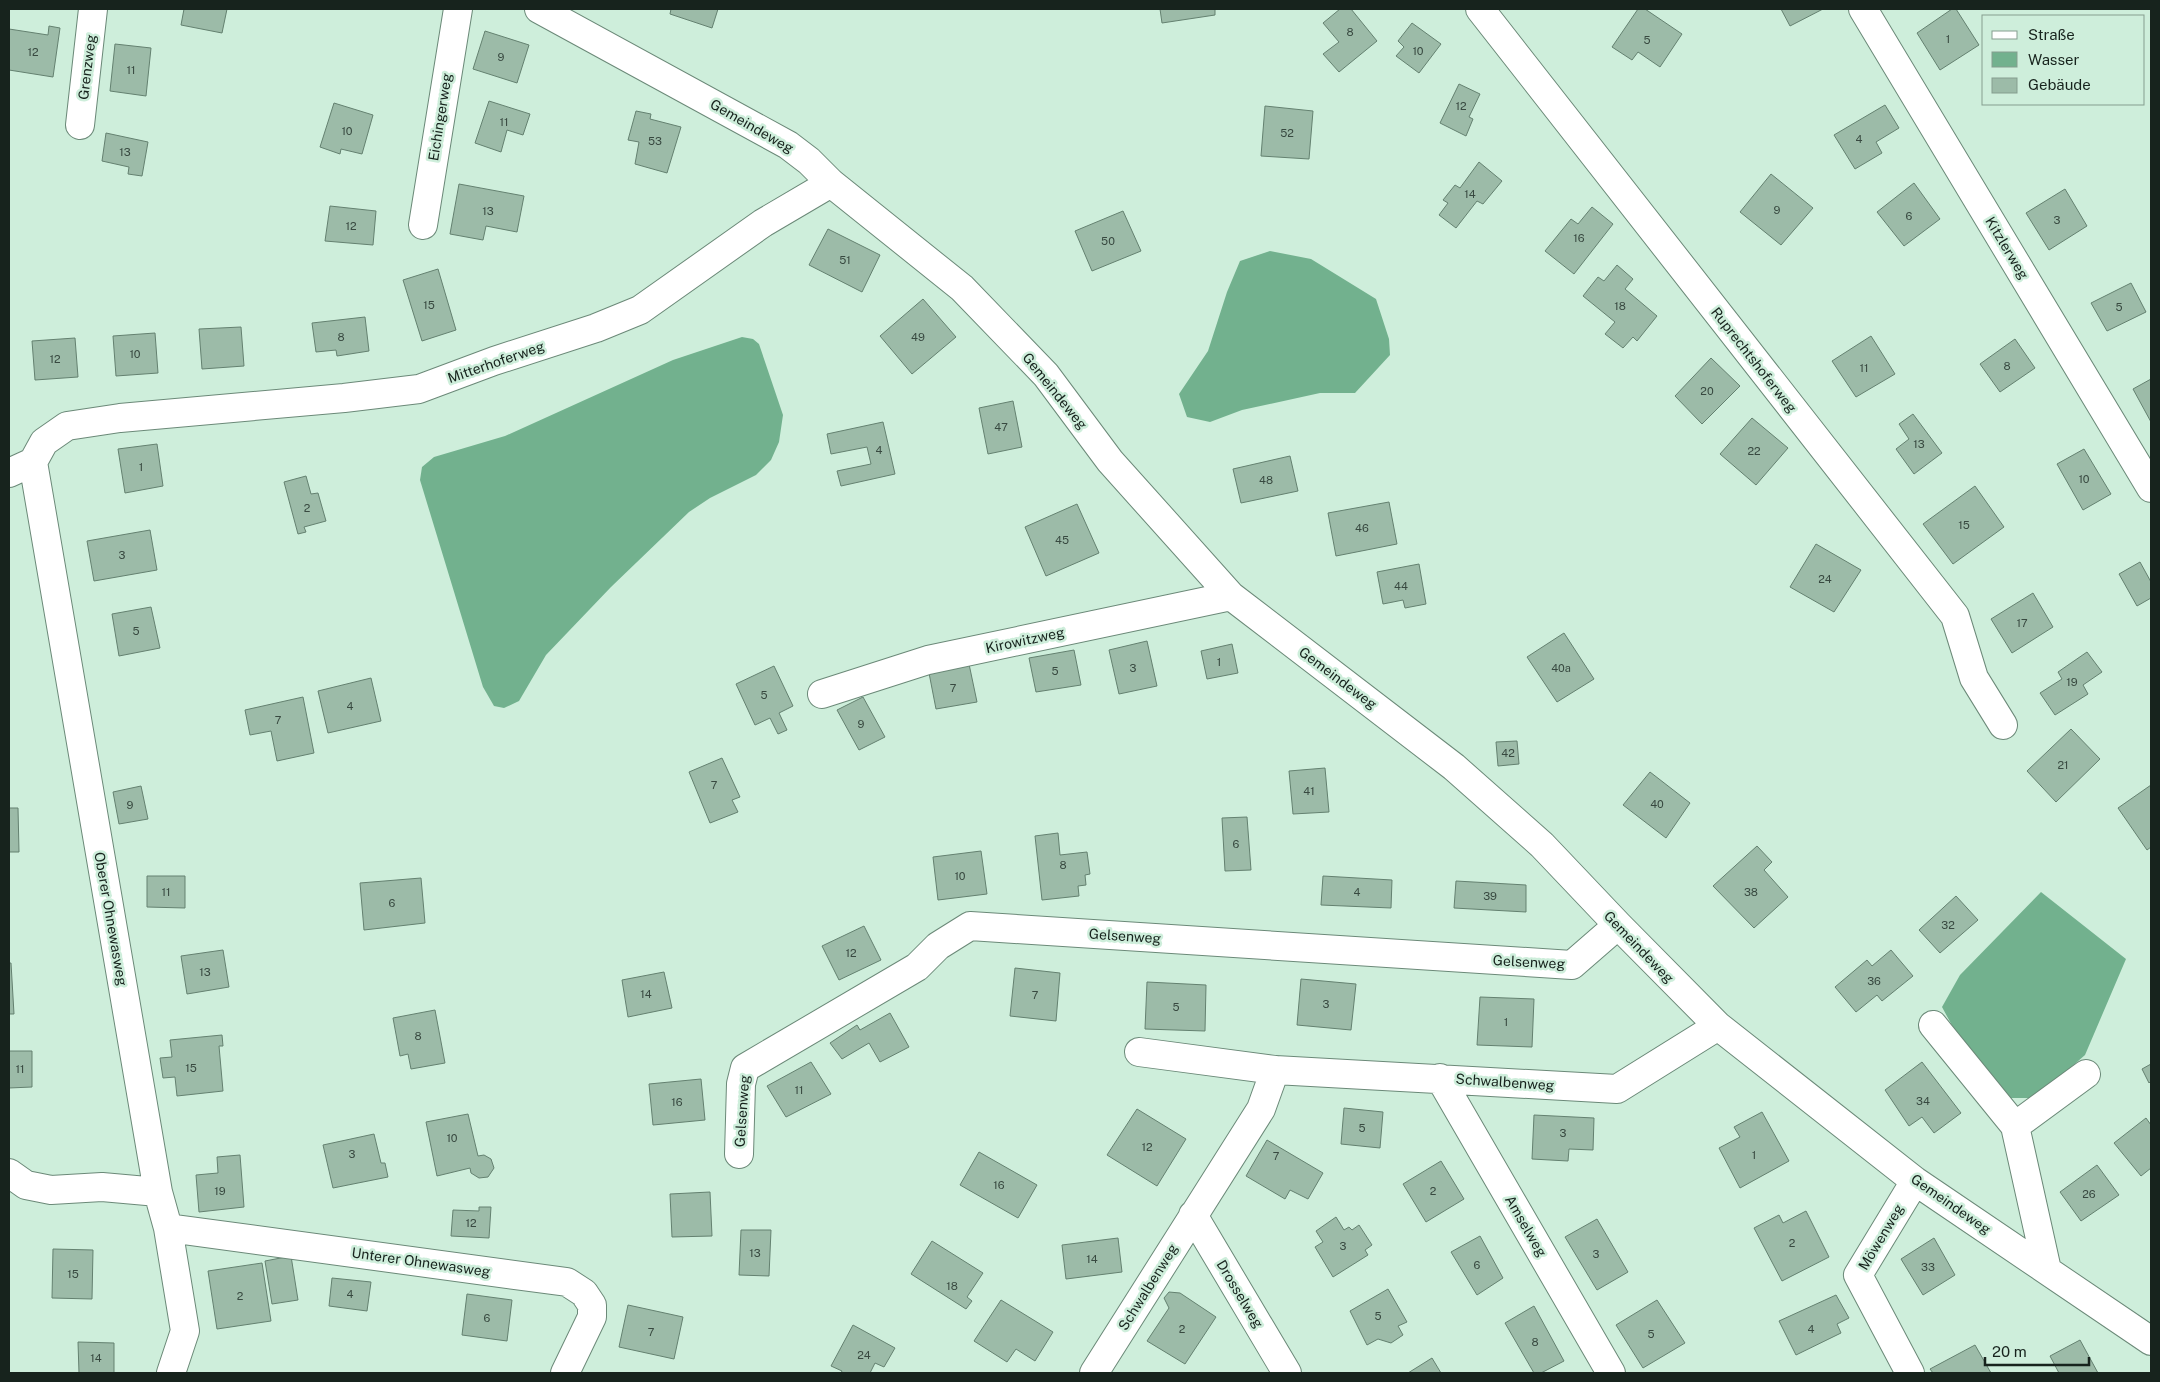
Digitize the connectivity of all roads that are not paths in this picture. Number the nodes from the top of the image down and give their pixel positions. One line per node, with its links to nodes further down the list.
1 (94, 9): 6 (street, Grenzweg)
2 (458, 9): 8 (street, Eichingerweg)
3 (539, 9): 7 (street, Gemeindeweg)
4 (1480, 9): 14 (street, Ruprechtshoferweg)
5 (1864, 9): 11 (street, Kitzlerweg)
6 (80, 125)
7 (831, 183): 9 (street, Mitterhoferweg); 12 (street, Gemeindeweg)
8 (423, 225)
9 (33, 462): 10 (street); 26 (street, Oberer Ohnewasweg)
10 (9, 473)
11 (2151, 488)
12 (1231, 596): 13 (street, Kirowitzweg); 15 (street, Gemeindeweg)
13 (822, 694)
14 (2003, 725)
15 (1618, 925): 17 (street, Gemeindeweg); 23 (street, Gelsenweg)
16 (1933, 1025): 22 (street)
17 (1718, 1026): 21 (street, Schwalbenweg); 25 (street, Gemeindeweg)
18 (1139, 1052): 19 (street, Schwalbenweg)
19 (1275, 1070): 21 (street, Schwalbenweg); 27 (street, Schwalbenweg)
20 (2086, 1074): 22 (street)
21 (1440, 1078): 35 (street, Amselweg)
22 (2015, 1126): 29 (street)
23 (739, 1154)
24 (9, 1173): 26 (street)
25 (1915, 1181): 29 (street, Gemeindeweg); 36 (street, Möwenweg)
26 (158, 1192): 28 (street, Oberer Ohnewasweg)
27 (1193, 1215): 33 (street, Schwalbenweg); 34 (street, Drosselweg)
28 (168, 1228): 31 (street, Oberer Ohnewasweg); 32 (street, Unterer Ohnewasweg)
29 (2047, 1270): 30 (street, Gemeindeweg)
30 (2151, 1341)
31 (171, 1373)
32 (565, 1373)
33 (1094, 1373)
34 (1287, 1373)
35 (1611, 1373)
36 (1910, 1373)

